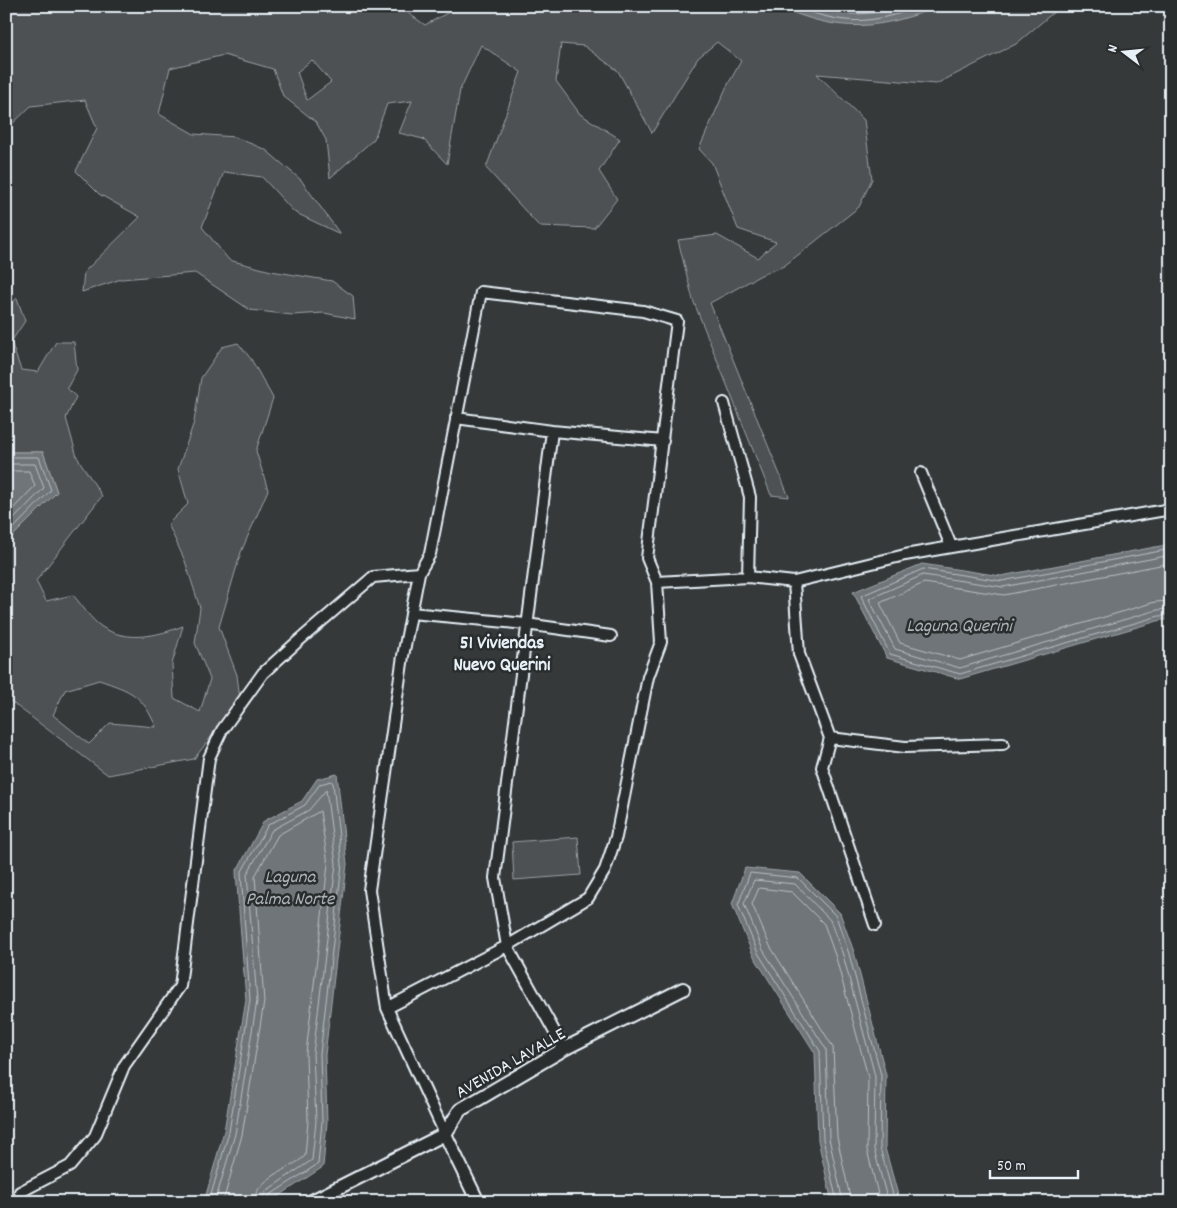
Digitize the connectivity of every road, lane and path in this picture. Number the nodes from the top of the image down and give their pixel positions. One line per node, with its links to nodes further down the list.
1 (724, 403): 9 (street)
2 (456, 418): 3 (street); 4 (street); 8 (street)
3 (552, 431): 4 (street); 13 (street)
4 (663, 440): 10 (street)
5 (921, 473): 7 (street)
6 (1171, 509): 7 (street)
7 (951, 546): 11 (street)
8 (419, 573): 12 (street); 23 (street)
9 (748, 577): 10 (street); 11 (street)
10 (657, 582): 18 (street)
11 (794, 582): 15 (street)
12 (412, 614): 13 (street); 20 (street)
13 (526, 624): 14 (street); 18 (street)
14 (611, 636)
15 (830, 738): 16 (street); 17 (street)
16 (1003, 744)
17 (875, 925)
18 (507, 946): 20 (street); 21 (street)
19 (683, 989): 21 (street, AVENIDA LAVALLE)
20 (387, 1008): 22 (street)
21 (564, 1049): 22 (street, AVENIDA LAVALLE)
22 (445, 1134): 24 (street); 25 (street)
23 (23, 1202)
24 (310, 1202)
25 (478, 1202)

